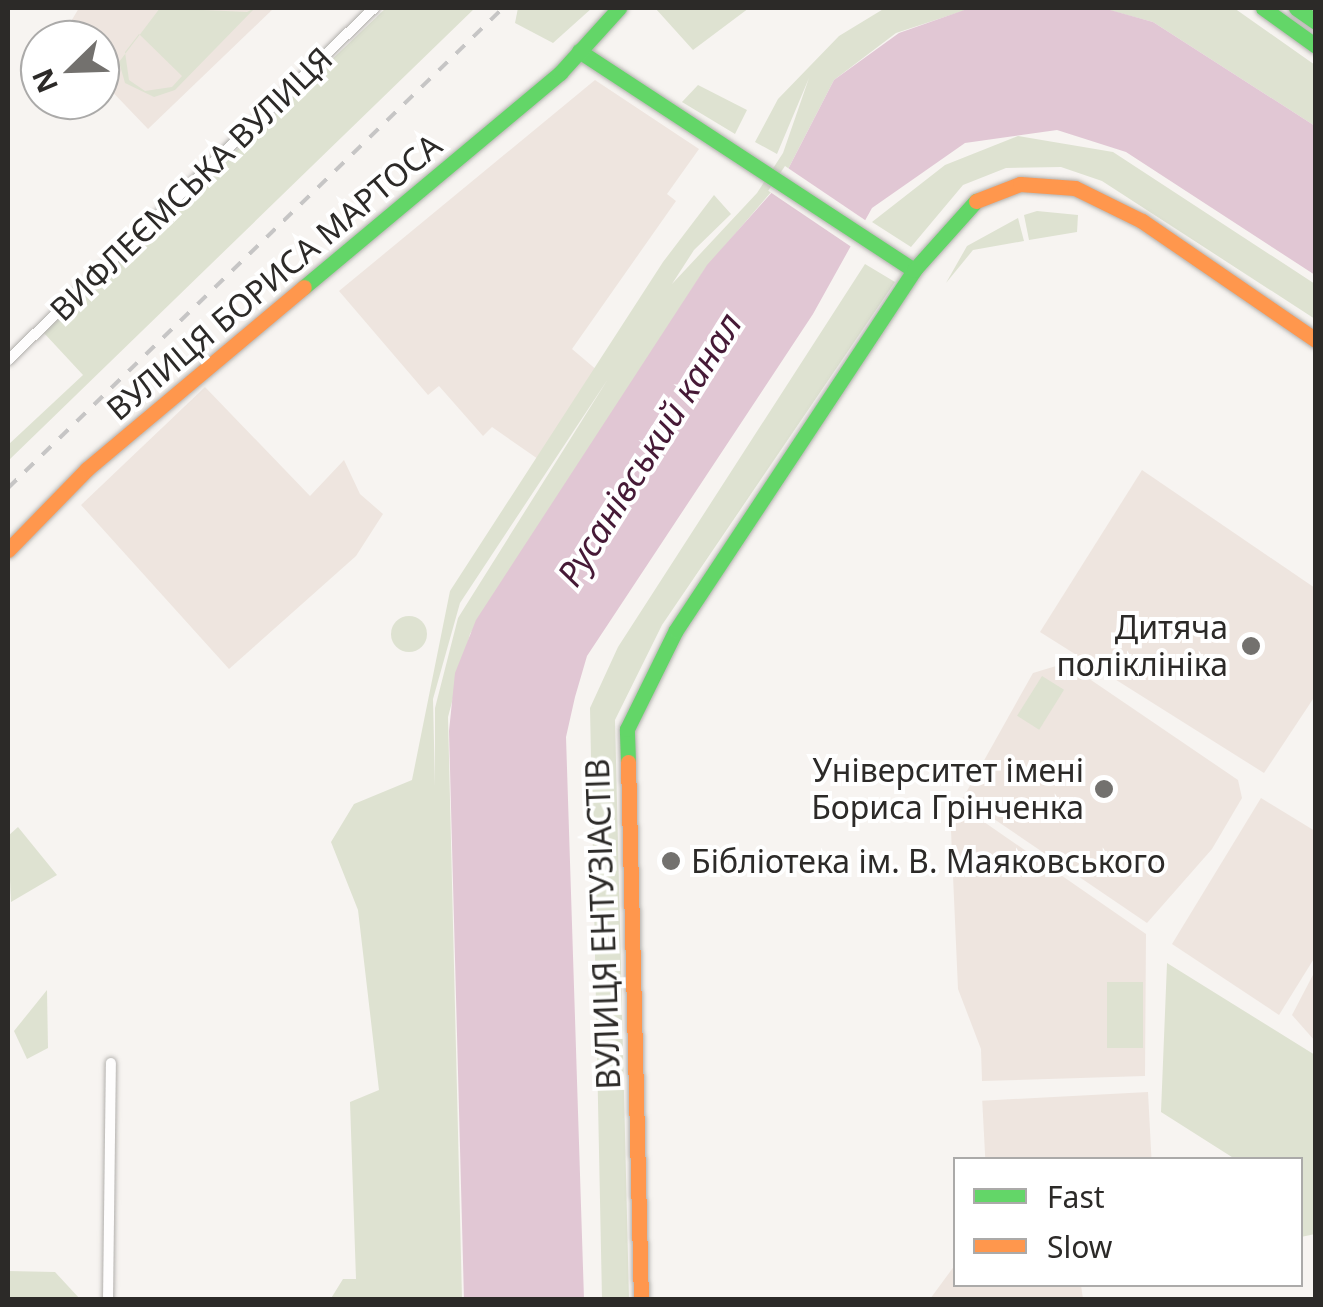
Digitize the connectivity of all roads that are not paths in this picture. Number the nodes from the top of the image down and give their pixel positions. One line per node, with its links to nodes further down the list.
1 (374, 8): 10 (street, ВИФЛЕЄМСЬКА ВУЛИЦЯ)
2 (618, 8): 7 (main road, ВУЛИЦЯ БОРИСА МАРТОСА)
3 (1264, 8): 6 (main road)
4 (1296, 8): 5 (main road)
5 (1316, 22)
6 (1316, 46)
7 (579, 50): 8 (main road); 11 (main road, ВУЛИЦЯ БОРИСА МАРТОСА)
8 (914, 270): 9 (main road, ВУЛИЦЯ ЕНТУЗІАСТІВ); 14 (main road, ВУЛИЦЯ ЕНТУЗІАСТІВ)
9 (1316, 340)
10 (8, 360)
11 (8, 550)
12 (111, 1063): 13 (street)
13 (108, 1300)
14 (641, 1300)

